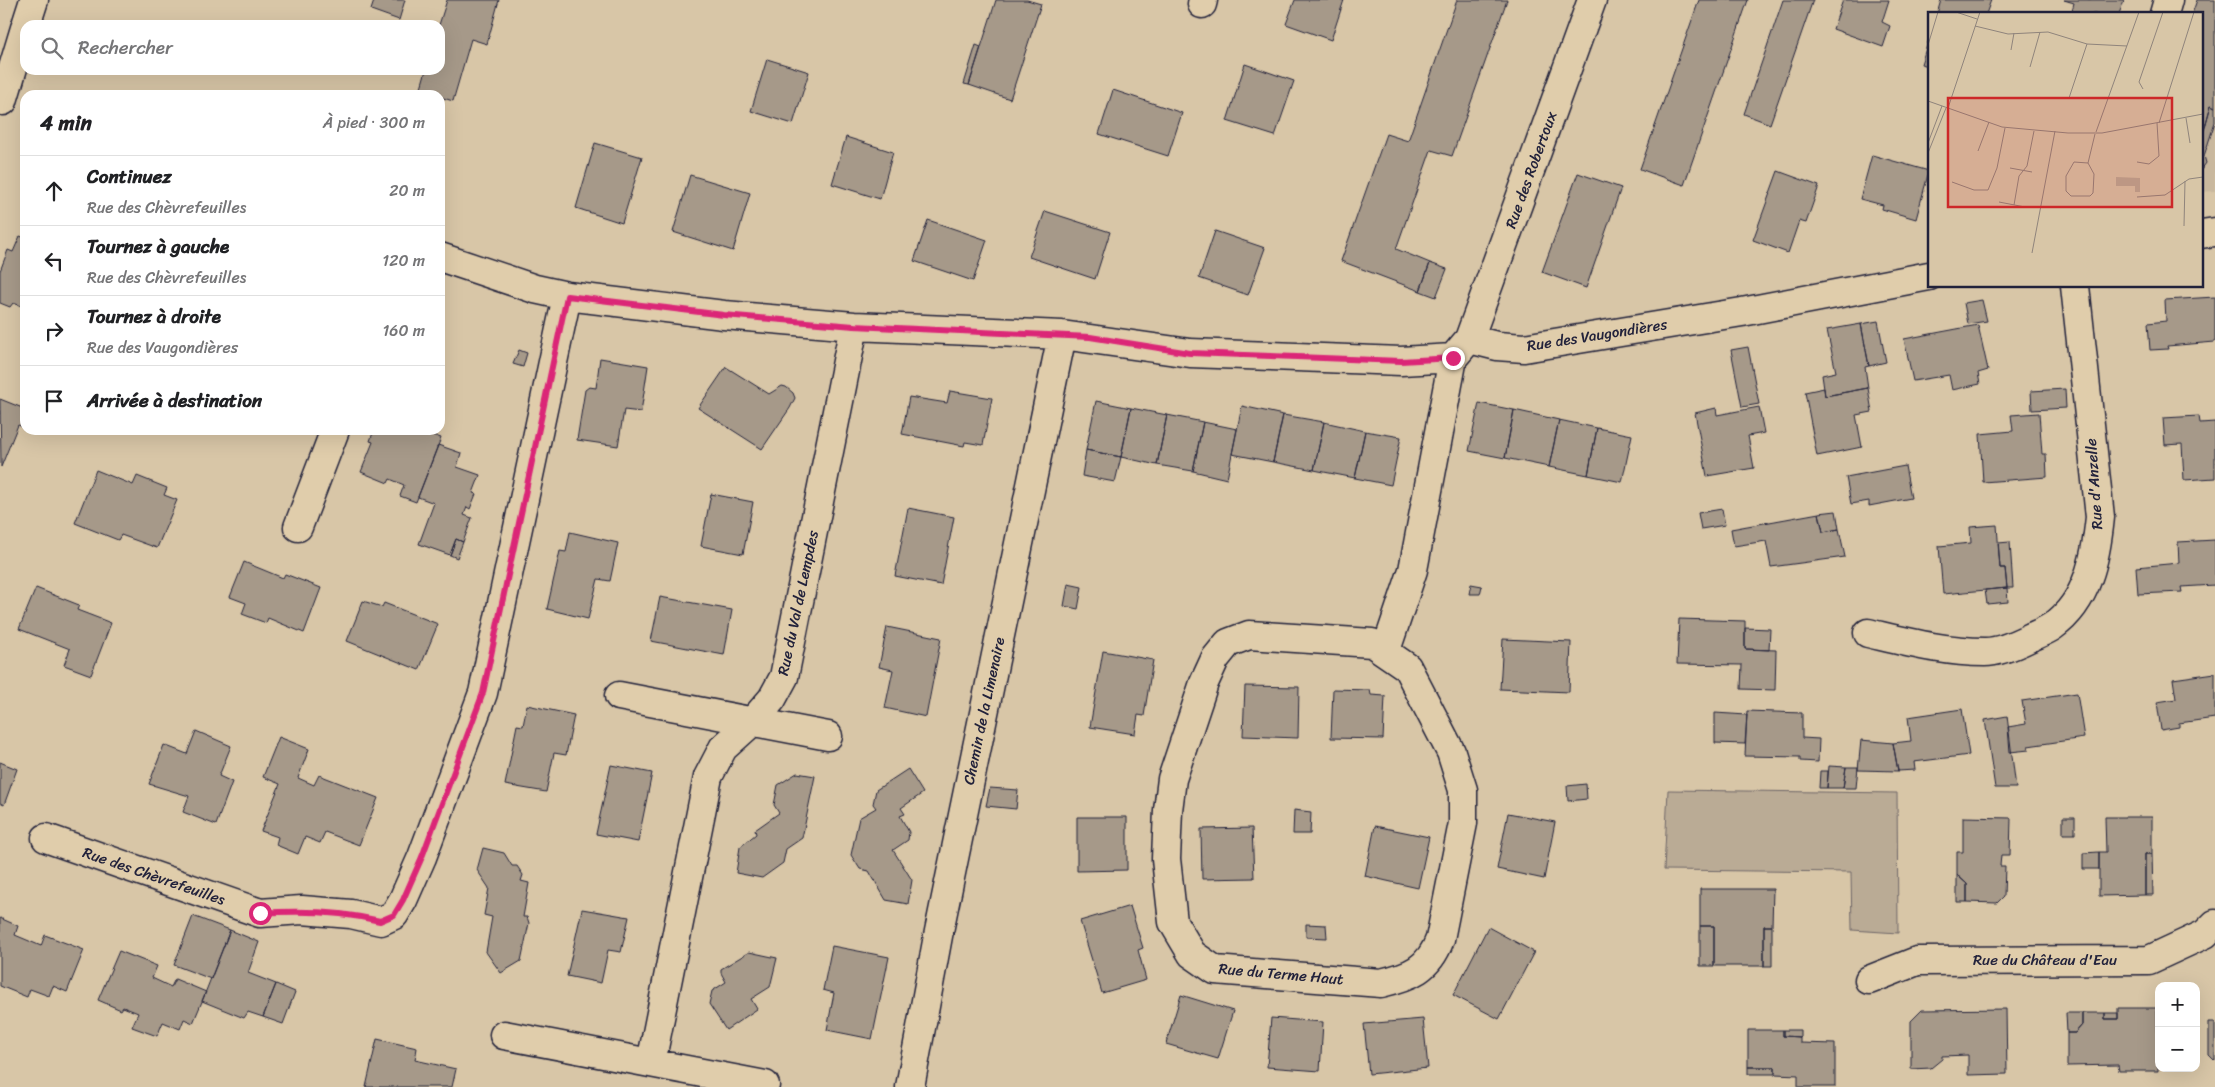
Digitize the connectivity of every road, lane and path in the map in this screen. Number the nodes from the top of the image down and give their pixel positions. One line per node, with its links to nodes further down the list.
1 (34, 0): 3 (street)
2 (1592, 0): 14 (street, Rue des Robertoux)
3 (28, 20)
4 (20, 53): 5 (street)
5 (9, 103)
6 (2215, 232): 7 (street)
7 (2202, 234)
8 (445, 259): 11 (street, Rue des Vaugondières)
9 (1928, 276): 14 (street, Rue des Vaugondières)
10 (2075, 288): 17 (street, Rue d'Anzelle)
11 (567, 296): 12 (street, Rue des Vaugondières); 22 (street, Rue des Chèvrefeuilles)
12 (854, 326): 13 (street, Rue des Vaugondières); 20 (street, Rue du Val de Lempdes)
13 (1062, 335): 14 (street, Rue des Vaugondières); 28 (street, Chemin de la Limenaire)
14 (1461, 349): 18 (street, Rue des Robertoux)
15 (332, 435): 16 (street)
16 (298, 527)
17 (1868, 633)
18 (1386, 650): 18 (street, Rue du Terme Haut)
19 (619, 696): 20 (street)
20 (753, 721): 21 (street); 26 (street, Rue du Val de Lempdes)
21 (828, 736)
22 (46, 838)
23 (2215, 924): 24 (street, Rue du Château d'Eau)
24 (1869, 980)
25 (504, 1035): 26 (street)
26 (652, 1063): 27 (street)
27 (765, 1085)
28 (910, 1087)

